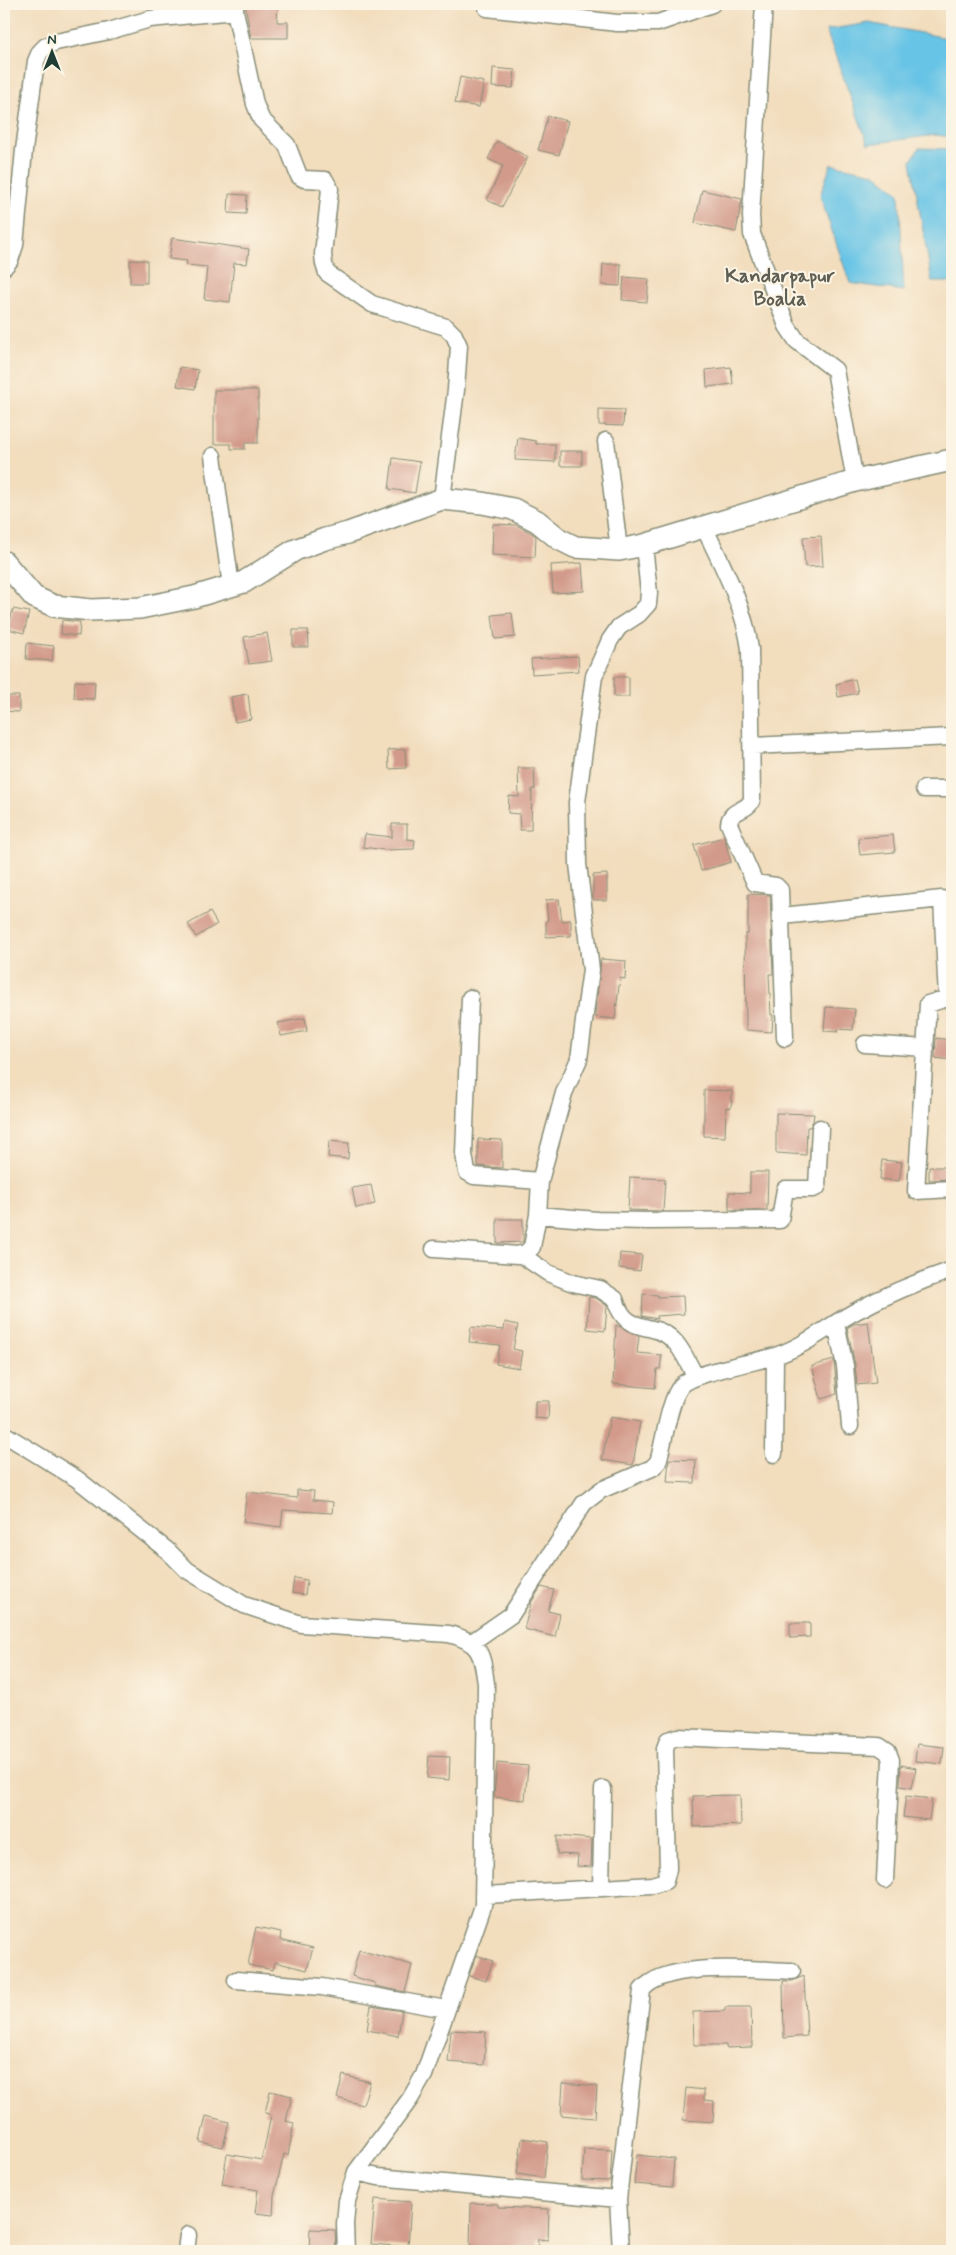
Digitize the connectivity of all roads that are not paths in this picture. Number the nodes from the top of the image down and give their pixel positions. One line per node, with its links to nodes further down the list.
1 (712, 4): 4 (street)
2 (764, 4): 9 (street)
3 (235, 7): 5 (street); 10 (street)
4 (488, 8)
5 (4, 267)
6 (606, 441): 13 (street)
7 (214, 456): 15 (street)
8 (952, 460): 9 (street)
9 (855, 481): 11 (street)
10 (442, 499): 13 (street); 15 (street)
11 (704, 527): 12 (street); 17 (street)
12 (644, 545): 13 (street); 26 (street)
13 (619, 550)
14 (4, 562): 15 (street)
15 (230, 586)
16 (952, 737): 17 (street)
17 (752, 746): 20 (street)
18 (924, 789): 19 (street)
19 (952, 789)
20 (782, 916): 22 (street); 24 (street)
21 (470, 998): 26 (street)
22 (785, 1038)
23 (864, 1044): 24 (street)
24 (926, 1048): 27 (street)
25 (820, 1128): 28 (street)
26 (540, 1181): 28 (street)
27 (952, 1189)
28 (538, 1215): 30 (street)
29 (434, 1249): 30 (street)
30 (520, 1254): 34 (street)
31 (952, 1270): 32 (street)
32 (836, 1324): 33 (street); 35 (street)
33 (775, 1356): 34 (street); 37 (street)
34 (696, 1377): 38 (street)
35 (850, 1426)
36 (4, 1434): 38 (street)
37 (774, 1454)
38 (472, 1642): 42 (street)
39 (603, 1789): 41 (street)
40 (885, 1880): 41 (street)
41 (601, 1888): 42 (street)
42 (484, 1895): 45 (street)
43 (792, 1971): 47 (street)
44 (236, 1980): 45 (street)
45 (446, 2009): 46 (street)
46 (356, 2172): 47 (street); 50 (street)
47 (618, 2199): 51 (street)
48 (188, 2235): 49 (street)
49 (186, 2251)
50 (346, 2251)
51 (622, 2251)

